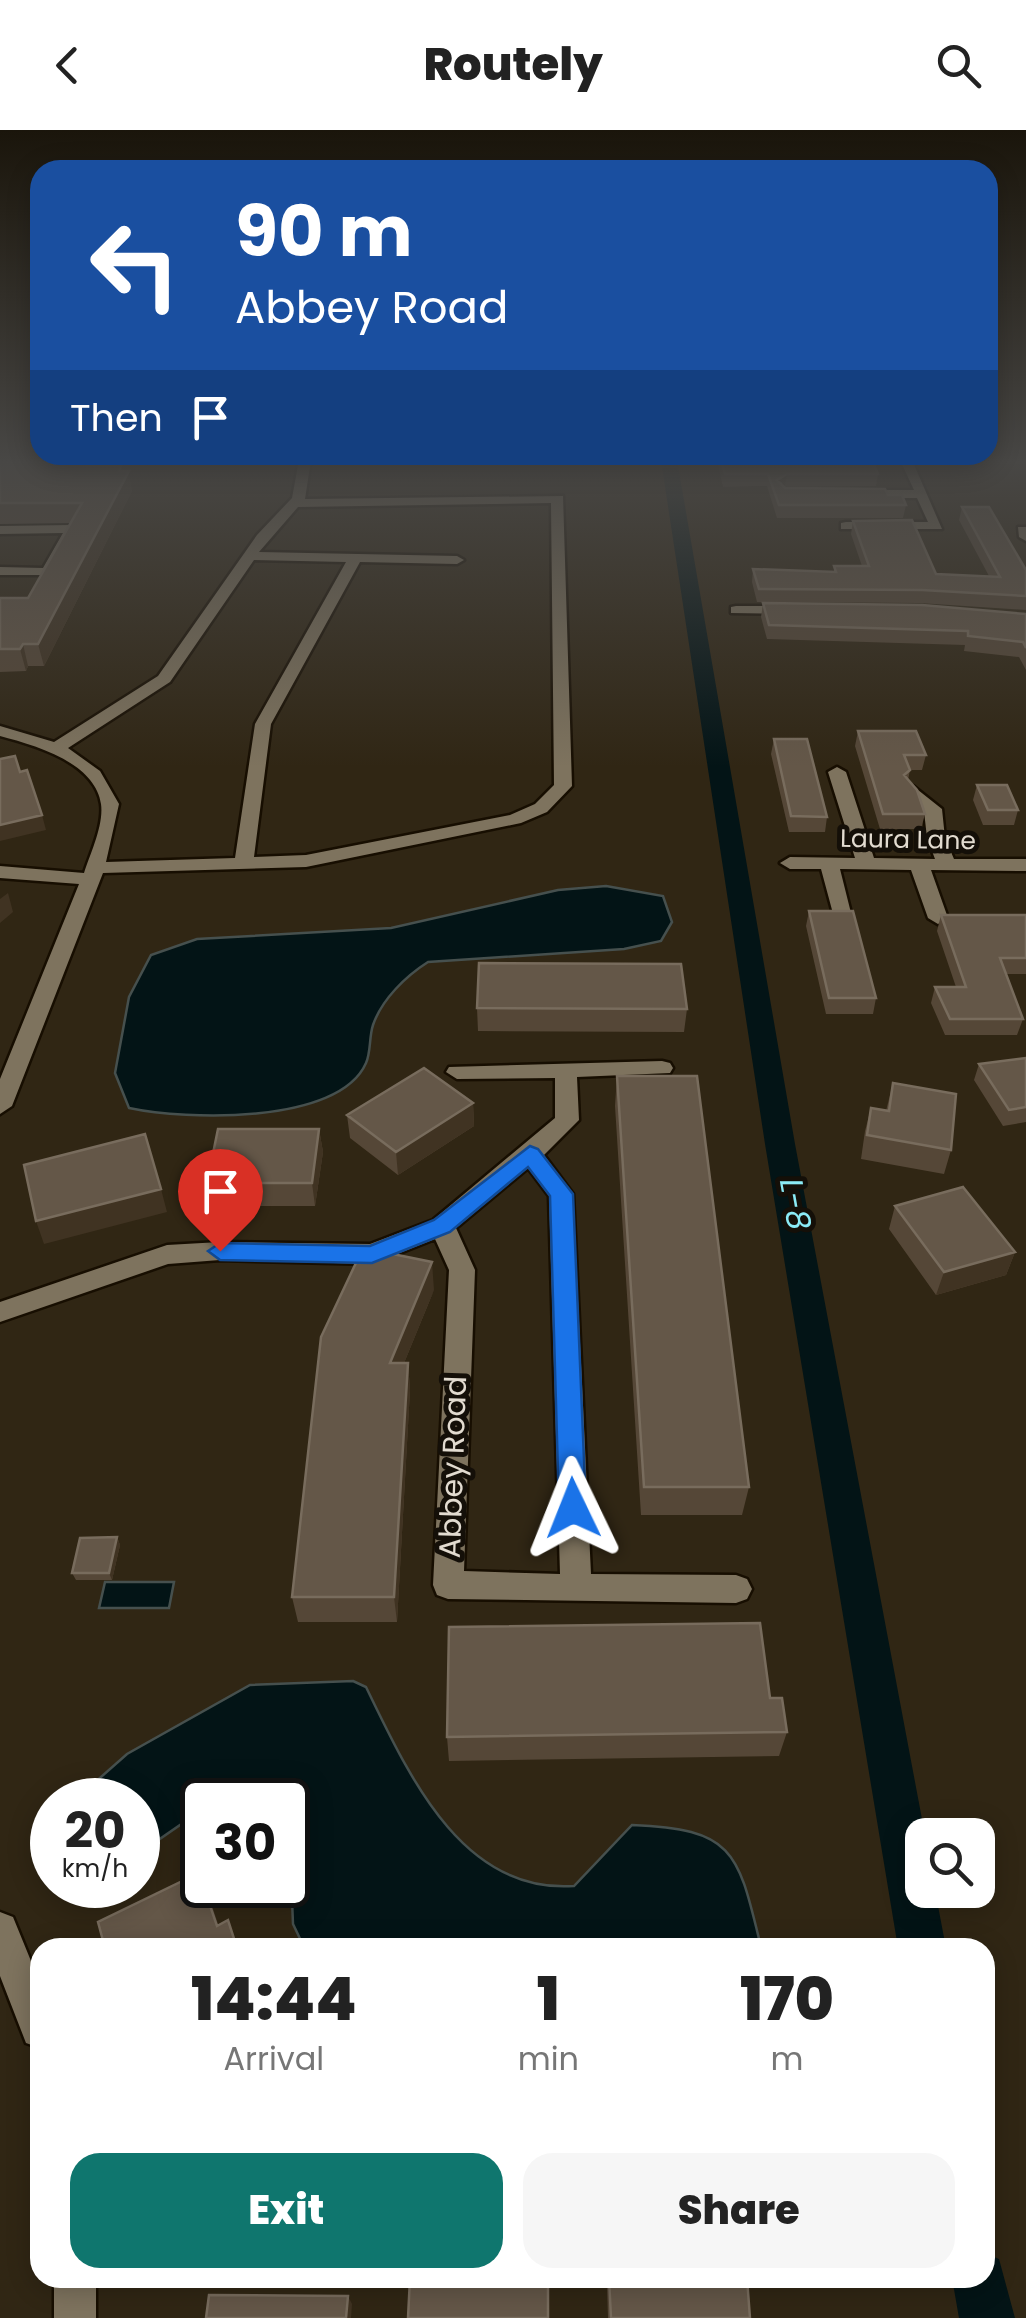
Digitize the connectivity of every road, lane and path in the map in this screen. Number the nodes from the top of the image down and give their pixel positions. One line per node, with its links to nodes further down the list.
1 (54, 562): 5 (street)
2 (245, 562): 9 (street)
3 (353, 562): 12 (street)
4 (559, 562): 12 (street)
5 (0, 572)
6 (736, 610): 7 (street)
7 (810, 610)
8 (0, 731): 9 (street)
9 (55, 749): 20 (street)
10 (837, 772): 15 (street)
11 (912, 791): 17 (street)
12 (244, 863): 20 (street)
13 (790, 863): 14 (street, Laura Lane)
14 (829, 864): 15 (street, Laura Lane); 21 (street)
15 (866, 864): 16 (street, Laura Lane)
16 (919, 864): 17 (street, Laura Lane); 22 (street)
17 (946, 864): 18 (street, Laura Lane)
18 (1026, 866)
19 (0, 872): 20 (street)
20 (92, 874): 26 (street)
21 (842, 917)
22 (938, 918)
23 (662, 1068): 24 (street)
24 (566, 1070): 25 (street); 27 (street)
25 (458, 1072)
26 (0, 1106)
27 (530, 1154): 28 (street); 30 (street)
28 (442, 1226): 29 (street); 30 (street, Abbey Road)
29 (0, 1312)
30 (576, 1588): 31 (street, Abbey Road)
31 (736, 1589)
32 (0, 1930): 33 (street)
33 (30, 2004)
34 (75, 2288): 35 (street)
35 (75, 2318)

